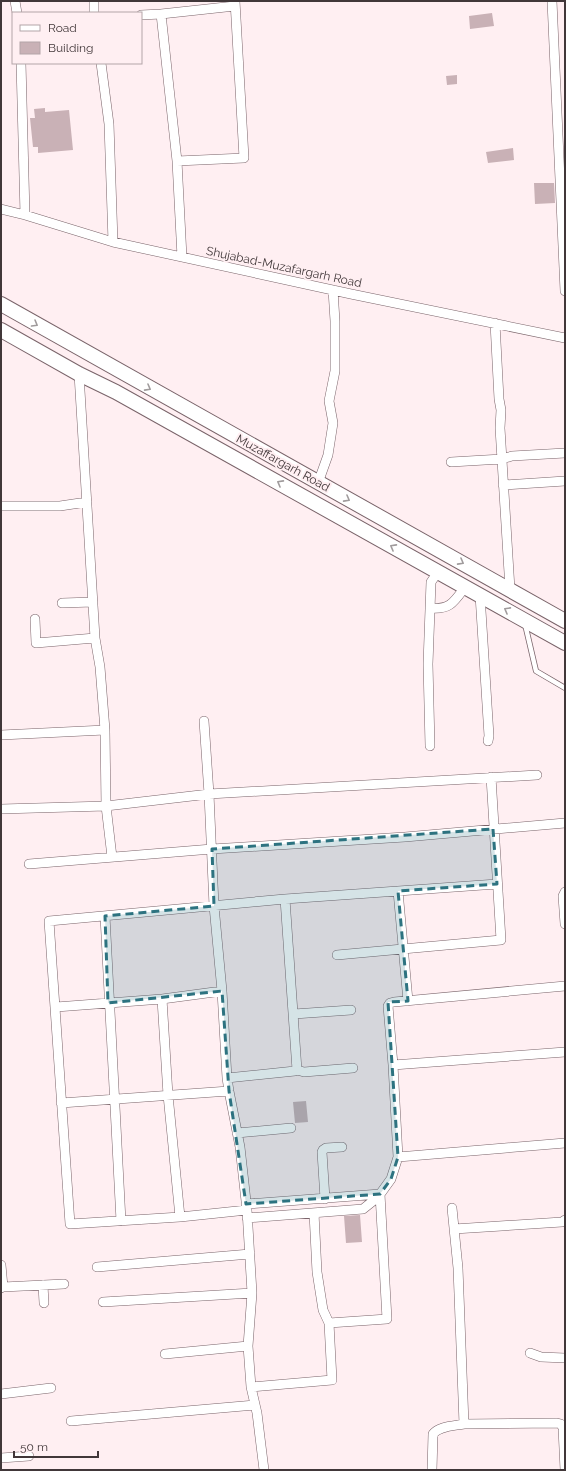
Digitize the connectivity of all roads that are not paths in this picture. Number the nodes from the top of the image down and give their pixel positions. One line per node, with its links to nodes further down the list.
1 (15, 1): 5 (street)
2 (94, 1): 6 (street)
3 (552, 1): 17 (street)
4 (235, 3): 7 (street); 11 (street)
5 (17, 12)
6 (94, 12)
7 (161, 14): 8 (street); 11 (street)
8 (142, 15)
9 (21, 64): 13 (street)
10 (101, 64): 14 (street)
11 (177, 161): 15 (street)
12 (1, 209): 13 (street, Shujabad-Muzafargarh Road)
13 (25, 215): 14 (street, Shujabad-Muzafargarh Road)
14 (113, 242): 15 (street, Shujabad-Muzafargarh Road)
15 (182, 257): 16 (street, Shujabad-Muzafargarh Road)
16 (333, 290): 19 (street, Shujabad-Muzafargarh Road); 27 (street)
17 (565, 291)
18 (1, 304): 27 (main road, Muzaffargarh Road, one-way to 27)
19 (495, 323): 21 (street, Shujabad-Muzafargarh Road); 24 (street)
20 (1, 330): 22 (main road, Muzaffargarh Road)
21 (565, 338)
22 (79, 374): 29 (street); 31 (main road, Muzaffargarh Road, one-way to 22)
23 (565, 453): 24 (street)
24 (502, 459): 25 (street); 28 (street)
25 (452, 462)
26 (565, 482): 28 (street)
27 (318, 483): 33 (main road, Muzaffargarh Road, one-way to 33)
28 (503, 485): 33 (street)
29 (87, 502): 30 (street); 35 (street)
30 (1, 506)
31 (438, 572): 32 (main road, Muzaffargarh Road); 37 (street)
32 (465, 587): 34 (main road, Muzaffargarh Road); 37 (street)
33 (510, 590): 40 (main road, Muzaffargarh Road)
34 (480, 595): 39 (main road, Muzaffargarh Road, one-way to 34); 47 (street)
35 (93, 602): 36 (street); 41 (street)
36 (62, 603)
37 (430, 608): 48 (street)
38 (35, 619): 41 (street)
39 (525, 620): 42 (main road, Muzaffargarh Road); 43 (lane)
40 (565, 621)
41 (95, 638): 45 (street)
42 (565, 643)
43 (565, 688)
44 (204, 722): 51 (street)
45 (105, 730): 46 (street); 52 (street)
46 (1, 734)
47 (488, 741)
48 (430, 746)
49 (537, 774): 50 (street)
50 (491, 777): 51 (street); 55 (street)
51 (208, 794): 52 (street); 56 (street)
52 (106, 806): 53 (street); 57 (street)
53 (1, 809)
54 (565, 823): 55 (street)
55 (494, 829): 56 (street); 59 (street)
56 (212, 849): 57 (street); 63 (street)
57 (112, 857): 58 (street)
58 (29, 864)
59 (497, 884): 60 (street); 66 (street)
60 (398, 891): 62 (street); 66 (street)
61 (565, 892): 65 (street)
62 (285, 899): 63 (street); 75 (street)
63 (214, 906): 64 (street); 69 (street)
64 (105, 916): 72 (street); 73 (street)
65 (565, 924)
66 (403, 950): 67 (street); 71 (street)
67 (337, 955)
68 (565, 986): 71 (street)
69 (222, 991): 70 (street); 80 (street)
70 (162, 999): 72 (street); 82 (street)
71 (408, 1001): 77 (street)
72 (108, 1003): 73 (street); 83 (street)
73 (56, 1007): 84 (street)
74 (351, 1010): 75 (street)
75 (294, 1014): 79 (street)
76 (565, 1052): 77 (street)
77 (393, 1065): 89 (street)
78 (353, 1068): 79 (street)
79 (297, 1070): 80 (street)
80 (227, 1078): 81 (street)
81 (228, 1091): 82 (street); 86 (street)
82 (168, 1095): 83 (street); 95 (street)
83 (115, 1100): 84 (street); 97 (street)
84 (62, 1103): 97 (street)
85 (291, 1128): 86 (street)
86 (237, 1133): 93 (street)
87 (565, 1143): 89 (street)
88 (342, 1147): 91 (street)
89 (398, 1157): 90 (street)
90 (380, 1194): 91 (street); 94 (street); 108 (street)
91 (325, 1199): 93 (street)
92 (452, 1208): 98 (street)
93 (247, 1210): 94 (street); 95 (street); 99 (street)
94 (314, 1213): 108 (street)
95 (180, 1217): 97 (street)
96 (565, 1220): 98 (street)
97 (121, 1221)
98 (454, 1229): 118 (street)
99 (250, 1254): 101 (street); 105 (street)
100 (1, 1264): 104 (street)
101 (97, 1267)
102 (64, 1284): 103 (street)
103 (42, 1285): 104 (street); 107 (street)
104 (2, 1288)
105 (252, 1293): 106 (street); 109 (street)
106 (103, 1302)
107 (44, 1304)
108 (329, 1323): 113 (street)
109 (248, 1346): 111 (street); 113 (street)
110 (530, 1353): 112 (street)
111 (164, 1354)
112 (565, 1358)
113 (252, 1387): 116 (street)
114 (51, 1388): 115 (street)
115 (1, 1394)
116 (255, 1405): 117 (street); 121 (street)
117 (71, 1421)
118 (464, 1424): 122 (street); 123 (street)
119 (29, 1456): 120 (street)
120 (1, 1458)
121 (264, 1470)
122 (432, 1470)
123 (565, 1470)

